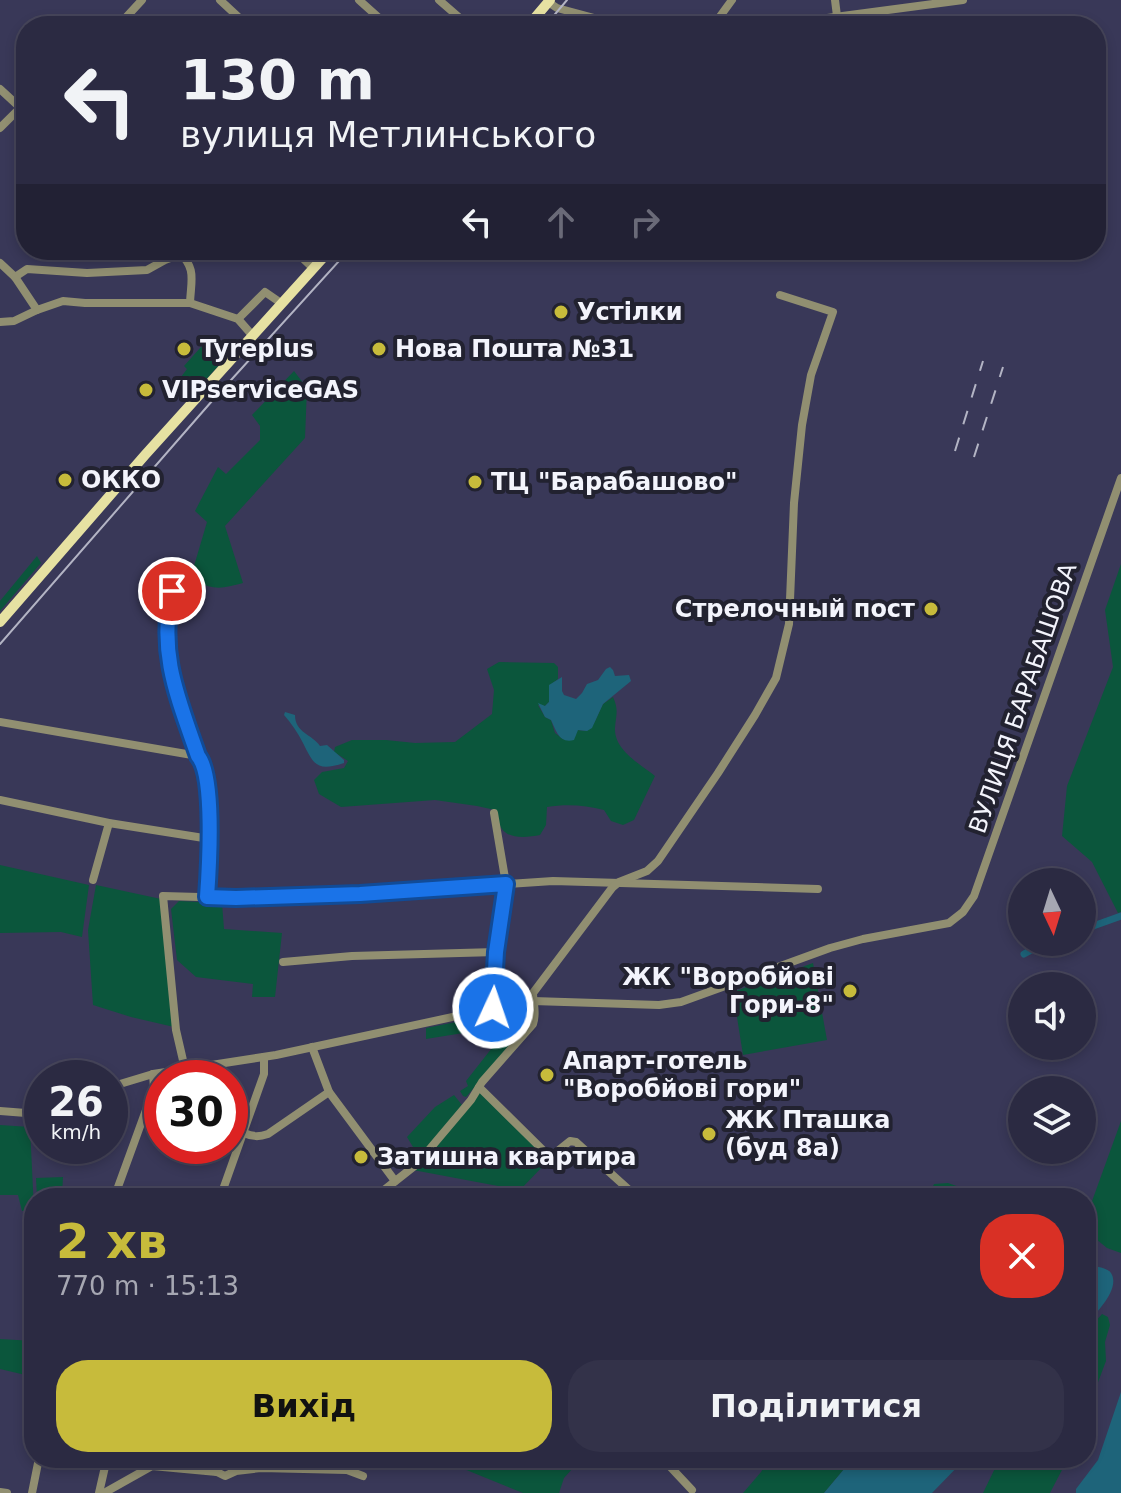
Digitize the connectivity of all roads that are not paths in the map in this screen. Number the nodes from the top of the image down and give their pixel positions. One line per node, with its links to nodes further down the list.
1 (142, 0): 8 (street)
2 (220, 0): 9 (street)
3 (359, 0): 10 (street)
4 (439, 0): 11 (street)
5 (835, 0): 13 (street)
6 (963, 0): 13 (street)
7 (547, 1): 12 (street)
8 (127, 16)
9 (237, 16)
10 (377, 16)
11 (457, 16)
12 (587, 16)
13 (837, 16)
14 (0, 89): 15 (street)
15 (16, 104)
16 (16, 115): 17 (street)
17 (0, 128)
18 (164, 260): 24 (street)
19 (188, 260): 26 (street)
20 (305, 260): 23 (street)
21 (321, 260): 23 (main road)
22 (0, 263): 24 (street)
23 (313, 268): 27 (main road)
24 (15, 277): 28 (street)
25 (780, 295): 42 (street)
26 (190, 303): 28 (street); 29 (street)
27 (281, 303): 29 (street); 31 (main road)
28 (37, 310): 30 (street)
29 (238, 319): 31 (street)
30 (0, 322)
31 (252, 335): 34 (main road)
32 (1121, 478): 48 (street, ВУЛИЦЯ БАРАБАШОВА)
33 (172, 591): 36 (street)
34 (0, 622)
35 (0, 722): 36 (street)
36 (198, 756): 40 (street)
37 (0, 800): 39 (street)
38 (494, 813): 43 (street)
39 (109, 823): 40 (street); 41 (street)
40 (210, 839): 45 (street)
41 (93, 880)
42 (619, 882): 43 (street); 44 (street); 48 (street)
43 (506, 884): 45 (street); 46 (street)
44 (818, 889)
45 (207, 897): 52 (street)
46 (496, 952): 47 (street); 49 (street)
47 (283, 962)
48 (533, 1001): 49 (street); 54 (street)
49 (493, 1008): 50 (street)
50 (312, 1047): 51 (street); 55 (street)
51 (264, 1057): 53 (street); 59 (street)
52 (183, 1060)
53 (244, 1060)
54 (481, 1084): 62 (street); 66 (street)
55 (329, 1092): 60 (street); 62 (street)
56 (0, 1111): 57 (street)
57 (24, 1113)
58 (144, 1116): 63 (street)
59 (248, 1121)
60 (248, 1135)
61 (232, 1164): 64 (street)
62 (395, 1181): 65 (street)
63 (118, 1188)
64 (223, 1188)
65 (386, 1188)
66 (627, 1188)
67 (37, 1468): 78 (street)
68 (106, 1468): 79 (street)
69 (148, 1468): 79 (street)
70 (174, 1468): 73 (street)
71 (216, 1468): 73 (street)
72 (671, 1468): 75 (street)
73 (217, 1472): 74 (street)
74 (363, 1476)
75 (692, 1490)
76 (0, 1492): 77 (street)
77 (7, 1493)
78 (32, 1493)
79 (102, 1493)

